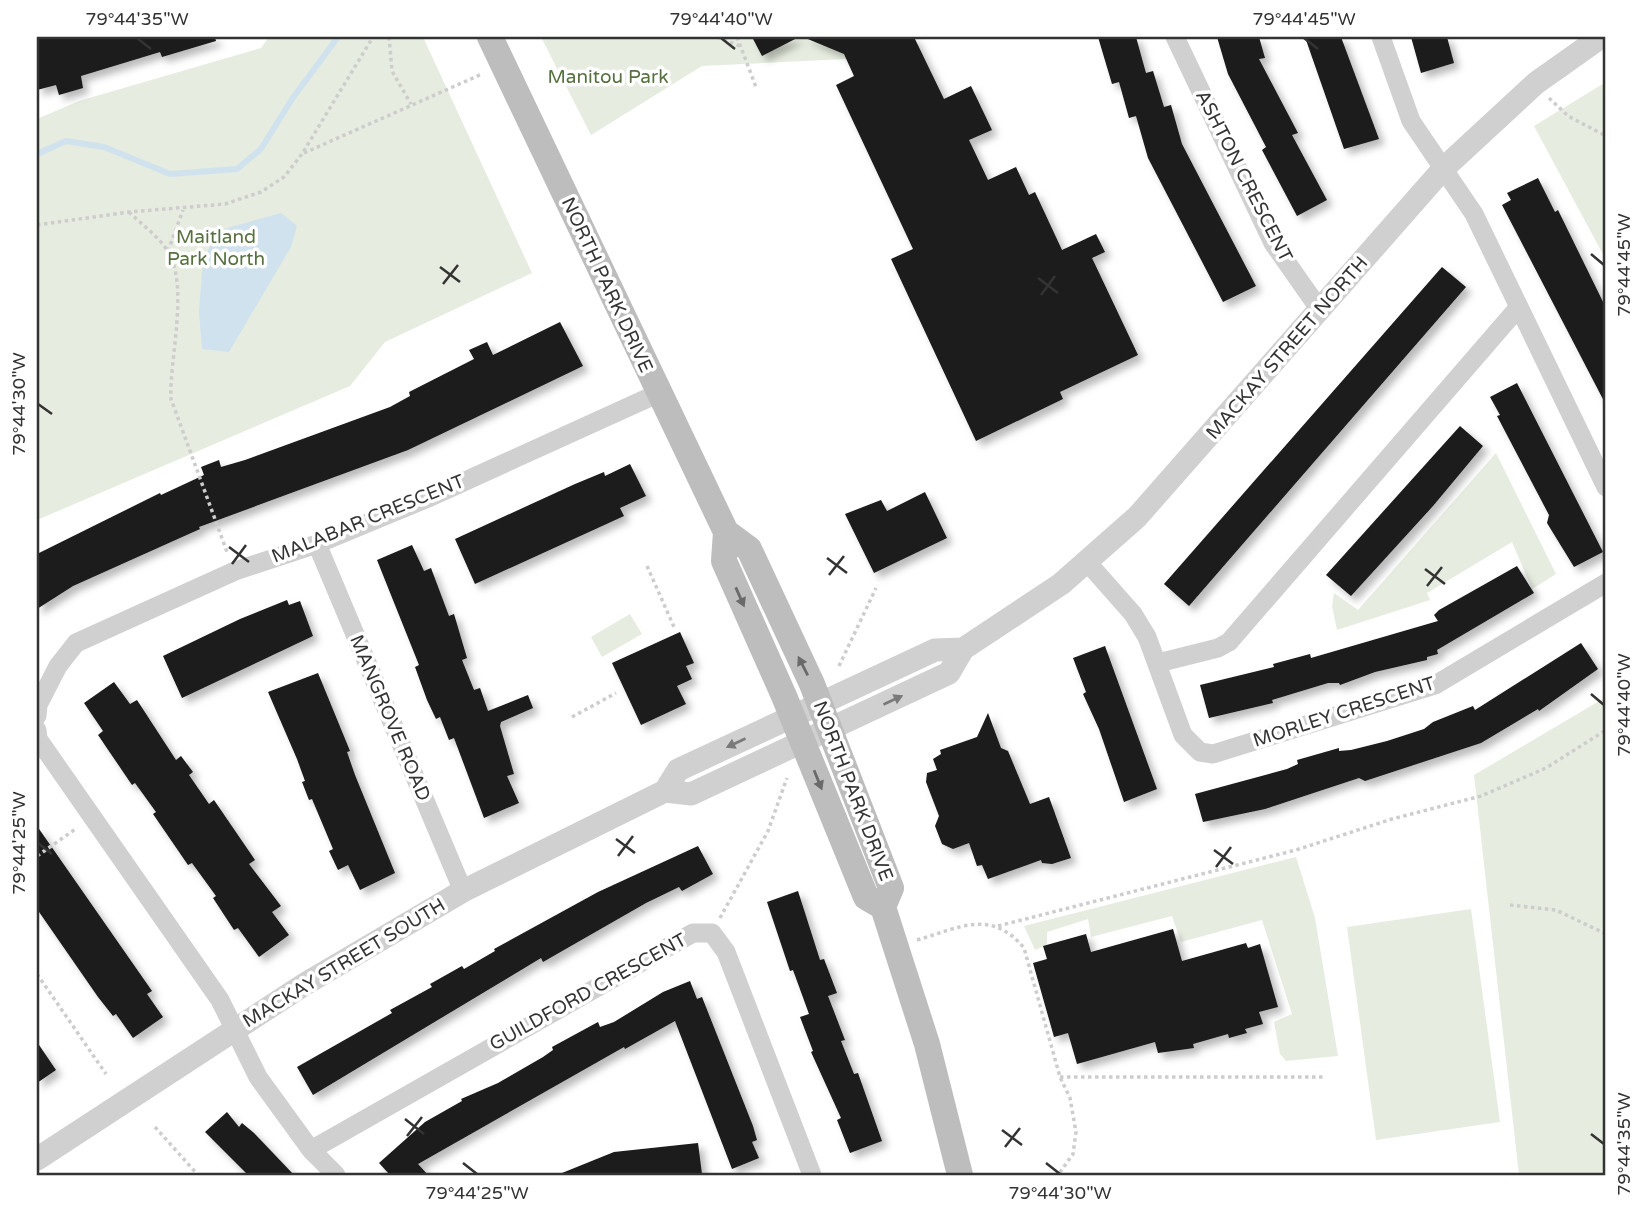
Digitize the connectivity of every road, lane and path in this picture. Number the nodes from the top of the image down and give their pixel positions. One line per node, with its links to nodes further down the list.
1 (373, 37): 15 (path)
2 (389, 37): 13 (path)
3 (490, 37): 10 (main road, NORTH PARK DRIVE)
4 (716, 37): 9 (path)
5 (737, 37): 9 (path)
6 (1175, 37): 22 (street, ASHTON CRESCENT)
7 (1381, 37): 16 (street)
8 (1601, 37): 11 (street, MACKAY STREET NORTH)
9 (740, 46): 12 (path)
10 (503, 66): 13 (path); 23 (main road, NORTH PARK DRIVE)
11 (1536, 83): 14 (path); 16 (street, MACKAY STREET NORTH)
12 (756, 87)
13 (411, 104): 15 (path)
14 (1606, 136)
15 (302, 153): 17 (path)
16 (1443, 169): 21 (street); 22 (street, MACKAY STREET NORTH)
17 (183, 209): 18 (path); 20 (path)
18 (129, 212): 19 (path); 20 (path)
19 (37, 225)
20 (168, 251): 29 (path)
21 (1518, 307): 24 (street); 34 (street)
22 (1320, 310): 27 (street, MACKAY STREET NORTH)
23 (659, 393): 25 (main road, NORTH PARK DRIVE); 26 (street, MALABAR CRESCENT)
24 (1606, 487)
25 (726, 532): 37 (main road, NORTH PARK DRIVE, one-way to 25); 40 (main road, NORTH PARK DRIVE, one-way to 40)
26 (317, 544): 29 (street, MALABAR CRESCENT); 49 (street, MANGROVE ROAD)
27 (1088, 563): 33 (street, MACKAY STREET NORTH); 34 (street, MORLEY CRESCENT)
28 (647, 566): 32 (path)
29 (235, 571): 38 (street, MALABAR CRESCENT)
30 (1606, 583): 34 (street, MORLEY CRESCENT)
31 (876, 588): 35 (path)
32 (674, 627)
33 (963, 649): 37 (street, MACKAY STREET NORTH); 41 (street, MACKAY STREET NORTH, one-way to 33)
34 (1158, 663)
35 (839, 666)
36 (616, 693): 39 (path)
37 (820, 703): 40 (street, MACKAY STREET SOUTH); 41 (main road, NORTH PARK DRIVE)
38 (37, 716)
39 (572, 717)
40 (792, 717): 44 (main road, NORTH PARK DRIVE); 46 (street, MACKAY STREET SOUTH, one-way to 46)
41 (831, 728): 44 (street, MACKAY STREET SOUTH); 51 (main road, NORTH PARK DRIVE)
42 (37, 730): 47 (street)
43 (1606, 730): 52 (path)
44 (802, 741): 46 (street, MACKAY STREET SOUTH); 51 (main road, NORTH PARK DRIVE, one-way to 51)
45 (787, 778): 53 (path)
46 (665, 791): 49 (street, MACKAY STREET SOUTH)
47 (93, 817): 48 (path); 57 (street)
48 (37, 856)
49 (463, 891): 57 (street, MACKAY STREET SOUTH)
50 (1510, 905): 54 (path)
51 (883, 907): 55 (main road, NORTH PARK DRIVE)
52 (998, 926): 55 (path); 59 (path)
53 (712, 933): 62 (street, GUILDFORD CRESCENT); 66 (street, GUILDFORD CRESCENT)
54 (1606, 934)
55 (897, 946): 67 (main road, NORTH PARK DRIVE)
56 (37, 974): 58 (path)
57 (235, 1029): 62 (street); 63 (street, MACKAY STREET SOUTH)
58 (106, 1074)
59 (1060, 1077): 60 (path); 68 (path)
60 (1325, 1077)
61 (155, 1127): 64 (path)
62 (311, 1150): 65 (street)
63 (37, 1159)
64 (198, 1175)
65 (336, 1175)
66 (812, 1175)
67 (960, 1175)
68 (1058, 1175)

